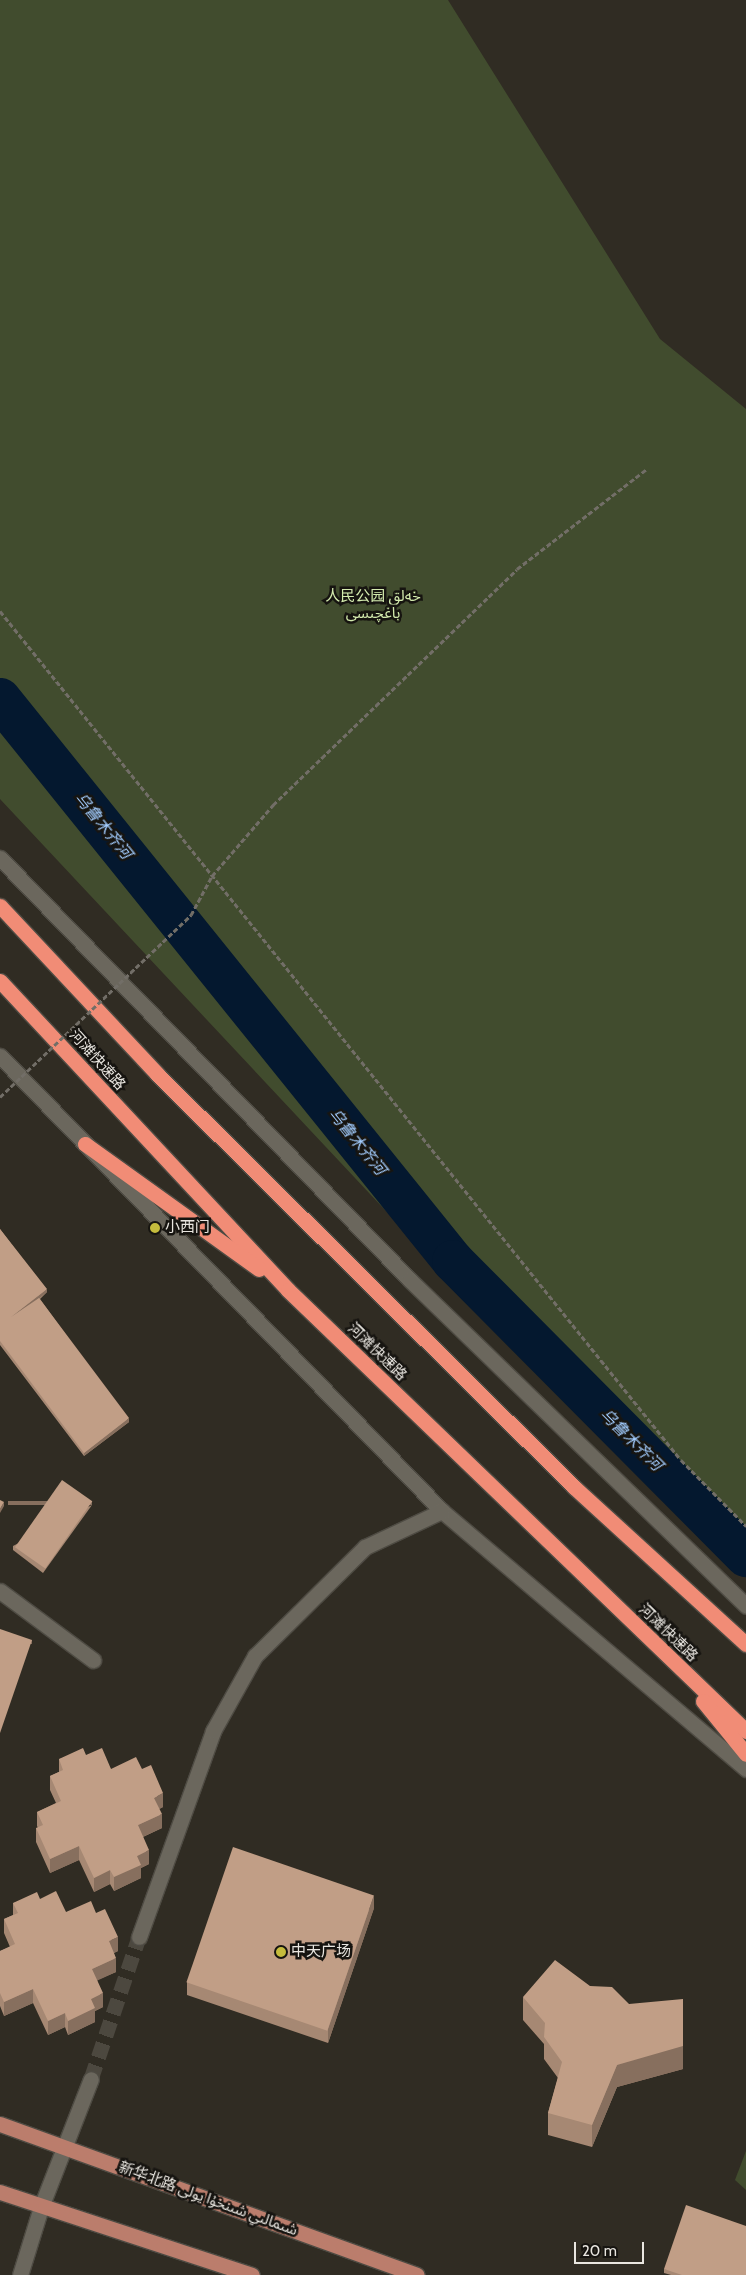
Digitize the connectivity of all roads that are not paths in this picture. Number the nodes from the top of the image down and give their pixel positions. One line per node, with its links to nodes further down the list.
1 (0, 858): 9 (street)
2 (0, 906): 10 (highway)
3 (0, 981): 6 (highway, 河滩快速路)
4 (0, 1056): 5 (street)
5 (85, 1144): 6 (highway); 7 (street)
6 (288, 1290): 11 (highway, 河滩快速路)
7 (442, 1511): 15 (street); 16 (street)
8 (0, 1591): 12 (street)
9 (746, 1606)
10 (746, 1644)
11 (663, 1652): 13 (highway, 河滩快速路); 14 (highway)
12 (92, 1660)
13 (746, 1731)
14 (746, 1754)
15 (746, 1769)
16 (140, 1937)
17 (91, 2079): 19 (street)
18 (0, 2124): 19 (main road, 新华北路 شىمالىي شىنخۇا يولى)
19 (63, 2147): 21 (street); 24 (main road, 新华北路 شىمالىي شىنخۇا يولى)
20 (0, 2192): 21 (main road)
21 (41, 2207): 22 (street); 23 (main road)
22 (20, 2275)
23 (252, 2275)
24 (416, 2275)

